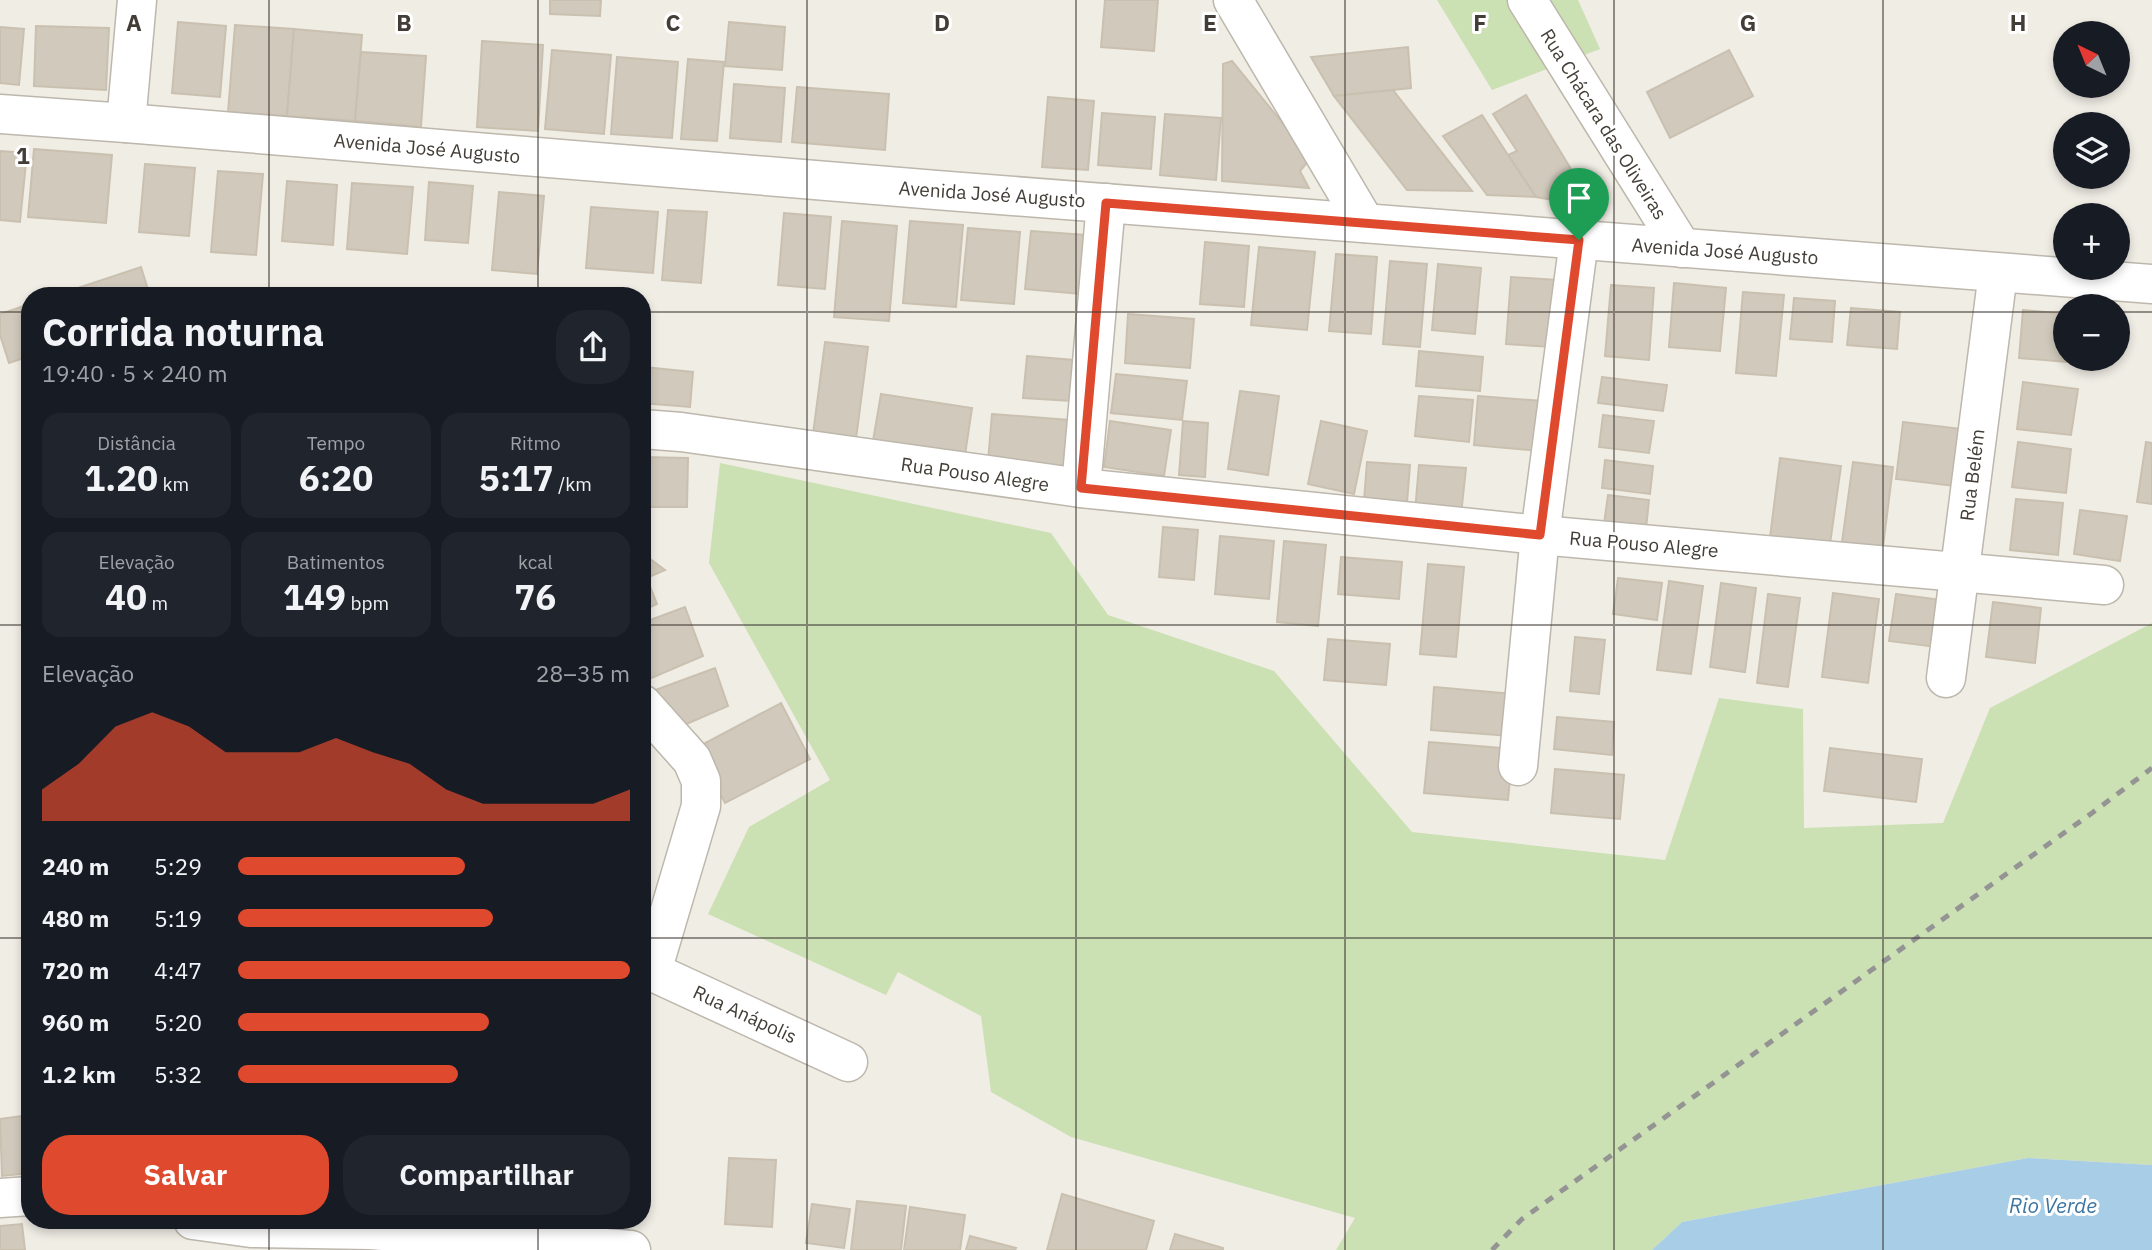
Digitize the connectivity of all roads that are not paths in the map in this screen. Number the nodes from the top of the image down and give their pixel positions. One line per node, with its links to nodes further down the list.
1 (137, 0): 5 (street)
2 (1233, 0): 7 (street)
3 (1527, 0): 9 (street, Rua Chácara das Oliveiras)
4 (0, 114): 5 (street, Avenida José Augusto)
5 (126, 122): 6 (street, Avenida José Augusto)
6 (1106, 203): 7 (street, Avenida José Augusto); 13 (street)
7 (1365, 223): 8 (street, Avenida José Augusto)
8 (1579, 240): 9 (street, Avenida José Augusto); 14 (street)
9 (1682, 248): 10 (street, Avenida José Augusto)
10 (1998, 273): 11 (street, Avenida José Augusto); 15 (street, Rua Belém)
11 (2152, 284)
12 (651, 430): 13 (street, Rua Pouso Alegre)
13 (1081, 488): 14 (street, Rua Pouso Alegre)
14 (1540, 535): 15 (street, Rua Pouso Alegre); 19 (street)
15 (1960, 571): 16 (street, Rua Pouso Alegre); 17 (street, Rua Belém)
16 (2104, 585)
17 (1946, 678)
18 (651, 714): 20 (street)
19 (1518, 766)
20 (651, 957)
21 (651, 971): 22 (street, Rua Anápolis)
22 (848, 1062)
23 (21, 1197): 24 (street)
24 (0, 1198)
25 (408, 1229): 26 (street)
26 (631, 1250)

